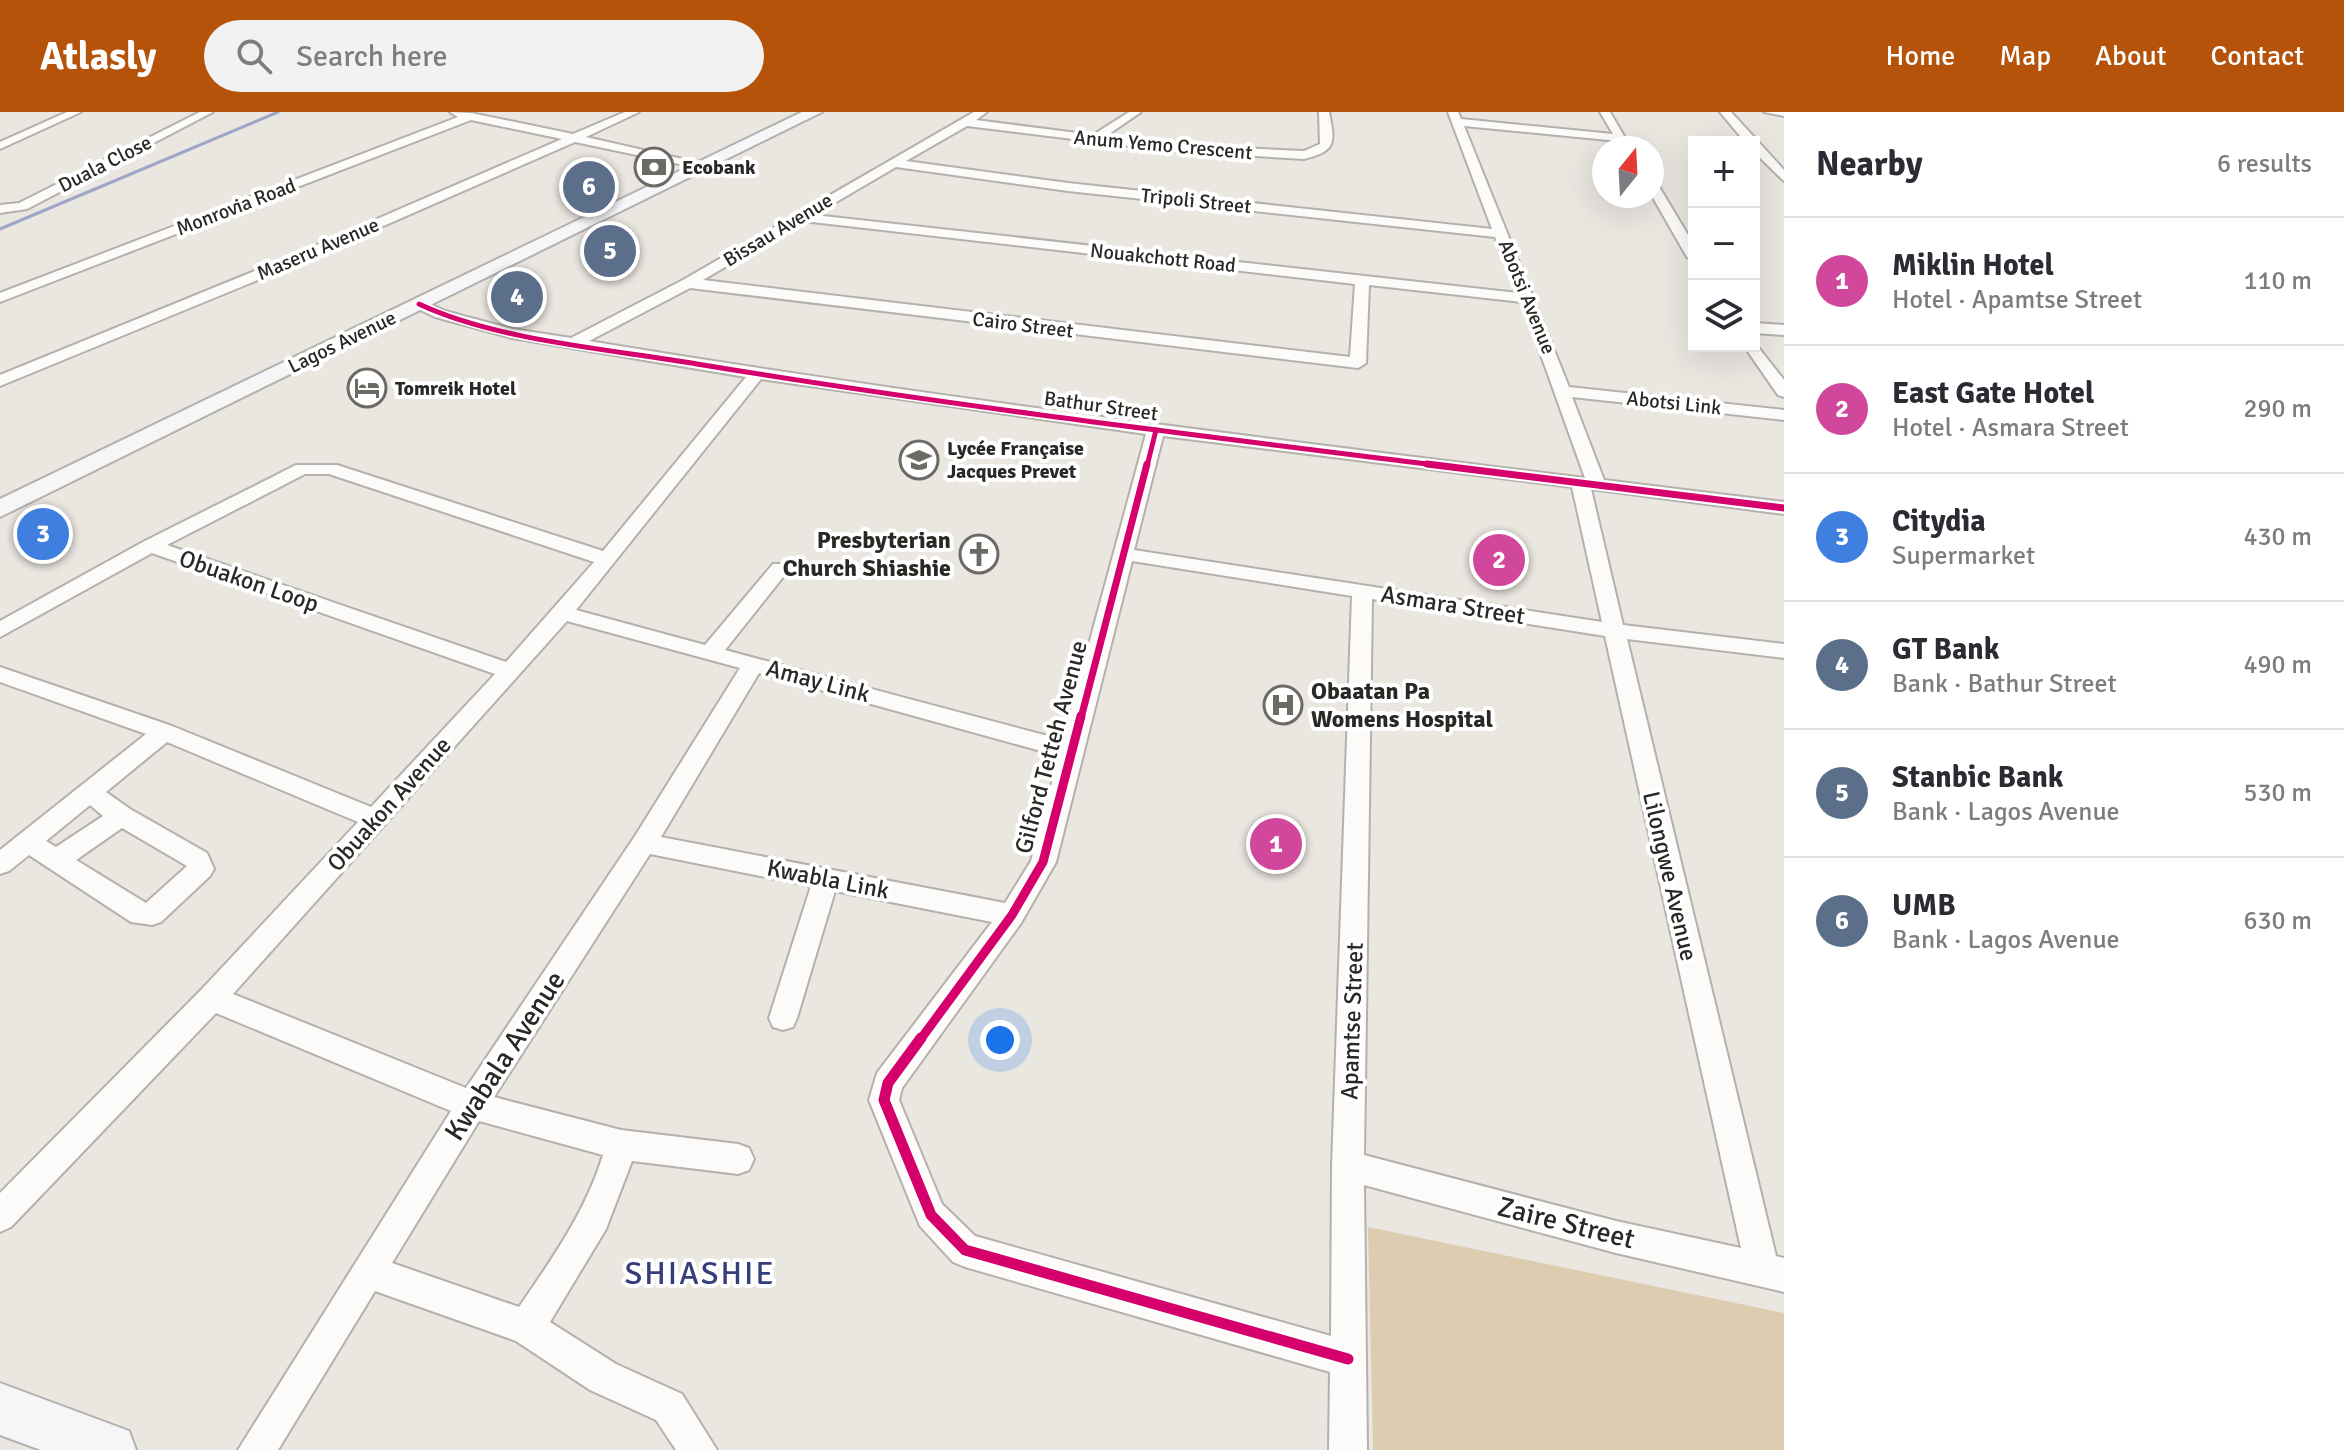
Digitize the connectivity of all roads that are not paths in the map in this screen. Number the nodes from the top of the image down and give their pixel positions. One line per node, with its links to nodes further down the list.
1 (76, 112): 21 (street)
2 (208, 112): 27 (street, Duala Close)
3 (452, 112): 13 (street)
4 (634, 112): 19 (street, Maseru Avenue)
5 (814, 112): 24 (street, Lagos Avenue)
6 (982, 112): 15 (street, Bissau Avenue)
7 (1136, 112): 20 (street)
8 (1324, 112): 20 (street, Anum Yemo Crescent)
9 (1605, 112): 16 (street)
10 (1725, 112): 17 (street)
11 (1769, 112): 12 (street)
12 (1784, 113)
13 (471, 116): 19 (street); 33 (street, Monrovia Road)
14 (1455, 117): 18 (street); 29 (street, Abotsi Avenue)
15 (964, 122): 20 (street, Anum Yemo Crescent); 23 (street, Bissau Avenue)
16 (1620, 136)
17 (1747, 136)
18 (1592, 138)
19 (573, 140): 24 (street); 41 (street, Maseru Avenue)
20 (1093, 140)
21 (0, 146)
22 (1760, 151): 25 (street)
23 (891, 163): 28 (street, Bissau Avenue); 29 (street, Tripoli Street)
24 (703, 165): 35 (street, Lagos Avenue)
25 (1784, 177)
26 (1664, 206): 30 (street)
27 (0, 209)
28 (799, 217): 31 (street, Nouakchott Road); 32 (street, Bissau Avenue)
29 (1501, 234): 34 (street, Abotsi Avenue)
30 (1688, 247)
31 (1362, 279): 32 (street, Cairo Street); 34 (street, Nouakchott Road)
32 (688, 283): 38 (street, Bissau Avenue)
33 (0, 298)
34 (1528, 298): 42 (street, Abotsi Avenue)
35 (419, 304): 38 (street, Bathur Street); 48 (street, Lagos Avenue)
36 (1760, 328): 37 (street)
37 (1784, 330)
38 (572, 344): 40 (street, Bathur Street)
39 (1756, 352): 43 (street)
40 (757, 374): 45 (street, Bathur Street); 51 (street, Obuakon Avenue)
41 (0, 381)
42 (1564, 391): 44 (street, Abotsi Link); 46 (street, Abotsi Avenue)
43 (1784, 392)
44 (1784, 415)
45 (1156, 430): 46 (street, Bathur Street); 50 (street, Gilford Tetteh Avenue)
46 (1588, 484): 47 (street, Bathur Street); 56 (street, Lilongwe Avenue)
47 (1784, 508)
48 (0, 509)
49 (150, 546): 51 (street); 55 (street, Obuakon Loop); 60 (street, Obuakon Loop)
50 (1124, 554): 53 (street, Asmara Street); 63 (street, Gilford Tetteh Avenue)
51 (606, 559): 54 (street, Obuakon Avenue)
52 (780, 568): 58 (street)
53 (1362, 592): 56 (street, Asmara Street); 78 (street, Apamtse Street)
54 (563, 613): 58 (street, Amay Link); 60 (street, Obuakon Avenue)
55 (0, 630)
56 (1612, 630): 57 (street, Asmara Street); 81 (street, Lilongwe Avenue)
57 (1784, 651)
58 (711, 652): 59 (street, Amay Link)
59 (754, 664): 63 (street, Amay Link); 68 (street, Kwabala Avenue)
60 (510, 671): 66 (street, Obuakon Avenue)
61 (0, 674): 62 (street)
62 (164, 732): 64 (street); 66 (street)
63 (1072, 751): 72 (street, Gilford Tetteh Avenue)
64 (89, 792): 65 (street); 67 (street)
65 (121, 816): 69 (street); 69 (street)
66 (376, 819): 73 (street, Obuakon Avenue)
67 (28, 842): 69 (street); 70 (street)
68 (644, 843): 71 (street, Kwabla Link); 75 (street, Kwabala Avenue)
69 (56, 860)
70 (0, 864)
71 (826, 879): 72 (street, Kwabla Link); 74 (street)
72 (1012, 915): 83 (street, Gilford Tetteh Avenue)
73 (212, 998): 75 (street); 79 (street, Obuakon Avenue)
74 (783, 1018)
75 (472, 1105): 76 (street); 80 (street, Kwabala Avenue)
76 (621, 1145): 77 (street); 82 (street)
77 (738, 1159)
78 (1348, 1166): 81 (street, Zaire Street); 83 (street, Apamtse Street)
79 (0, 1216)
80 (369, 1272): 82 (street); 87 (street, Kwabala Avenue)
81 (1773, 1272)
82 (526, 1327): 88 (street)
83 (1348, 1359): 89 (street, Apamtse Street)
84 (0, 1409): 85 (street)
85 (39, 1438): 86 (street)
86 (110, 1450)
87 (257, 1450)
88 (698, 1450)
89 (1348, 1450)

